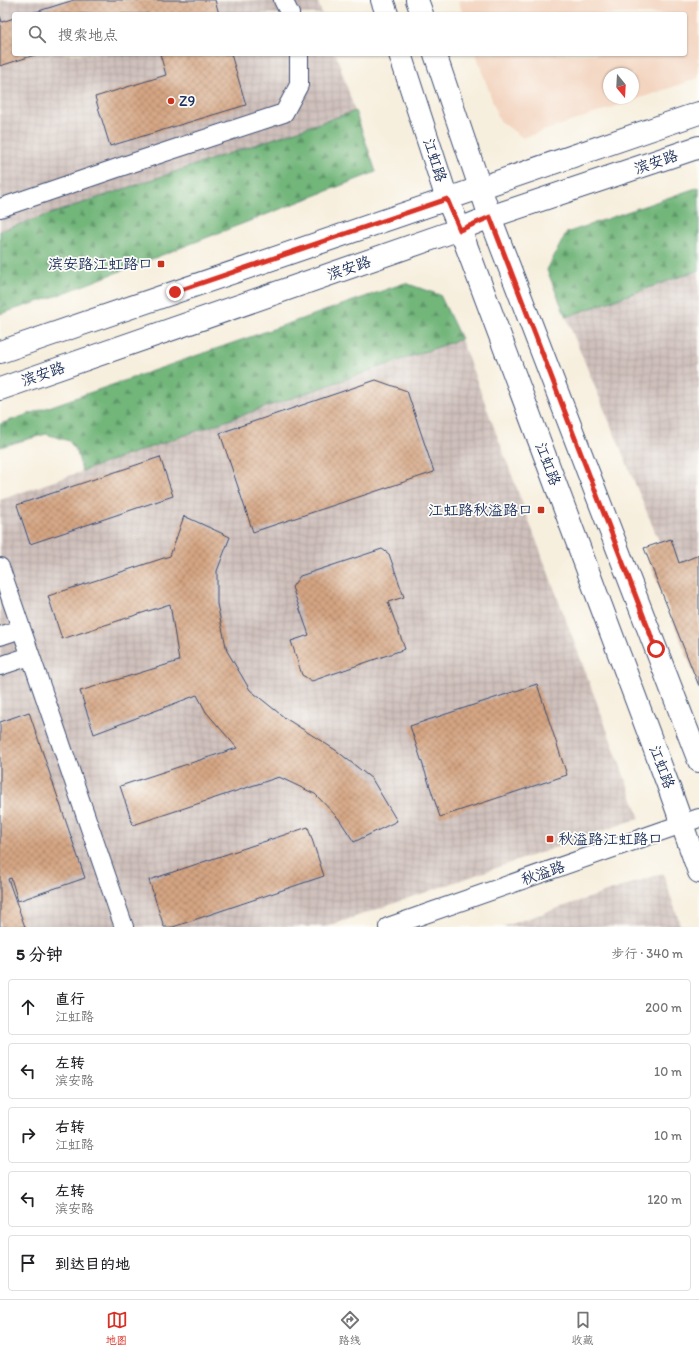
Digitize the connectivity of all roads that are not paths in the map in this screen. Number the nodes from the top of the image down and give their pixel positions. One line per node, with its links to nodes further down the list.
1 (283, 0): 4 (street)
2 (382, 0): 5 (main road)
3 (417, 0): 6 (main road)
4 (289, 12)
5 (386, 12)
6 (421, 12)
7 (299, 56): 14 (street)
8 (401, 56): 13 (main road, 江虹路)
9 (436, 56): 12 (main road)
10 (699, 113): 12 (main road)
11 (699, 147): 15 (main road, 滨安路)
12 (479, 188): 13 (main road); 15 (main road)
13 (447, 199): 16 (main road, 江虹路); 17 (main road)
14 (0, 208)
15 (490, 217): 16 (main road, 滨安路); 24 (main road)
16 (460, 230): 18 (main road, 滨安路); 25 (main road, 江虹路)
17 (0, 352)
18 (0, 389)
19 (0, 567): 20 (street)
20 (21, 628): 21 (street); 22 (street)
21 (0, 636)
22 (30, 656): 23 (street); 27 (street)
23 (0, 666)
24 (699, 762)
25 (691, 821): 26 (main road, 江虹路); 28 (street, 秋溢路)
26 (699, 872)
27 (124, 927)
28 (388, 927)

